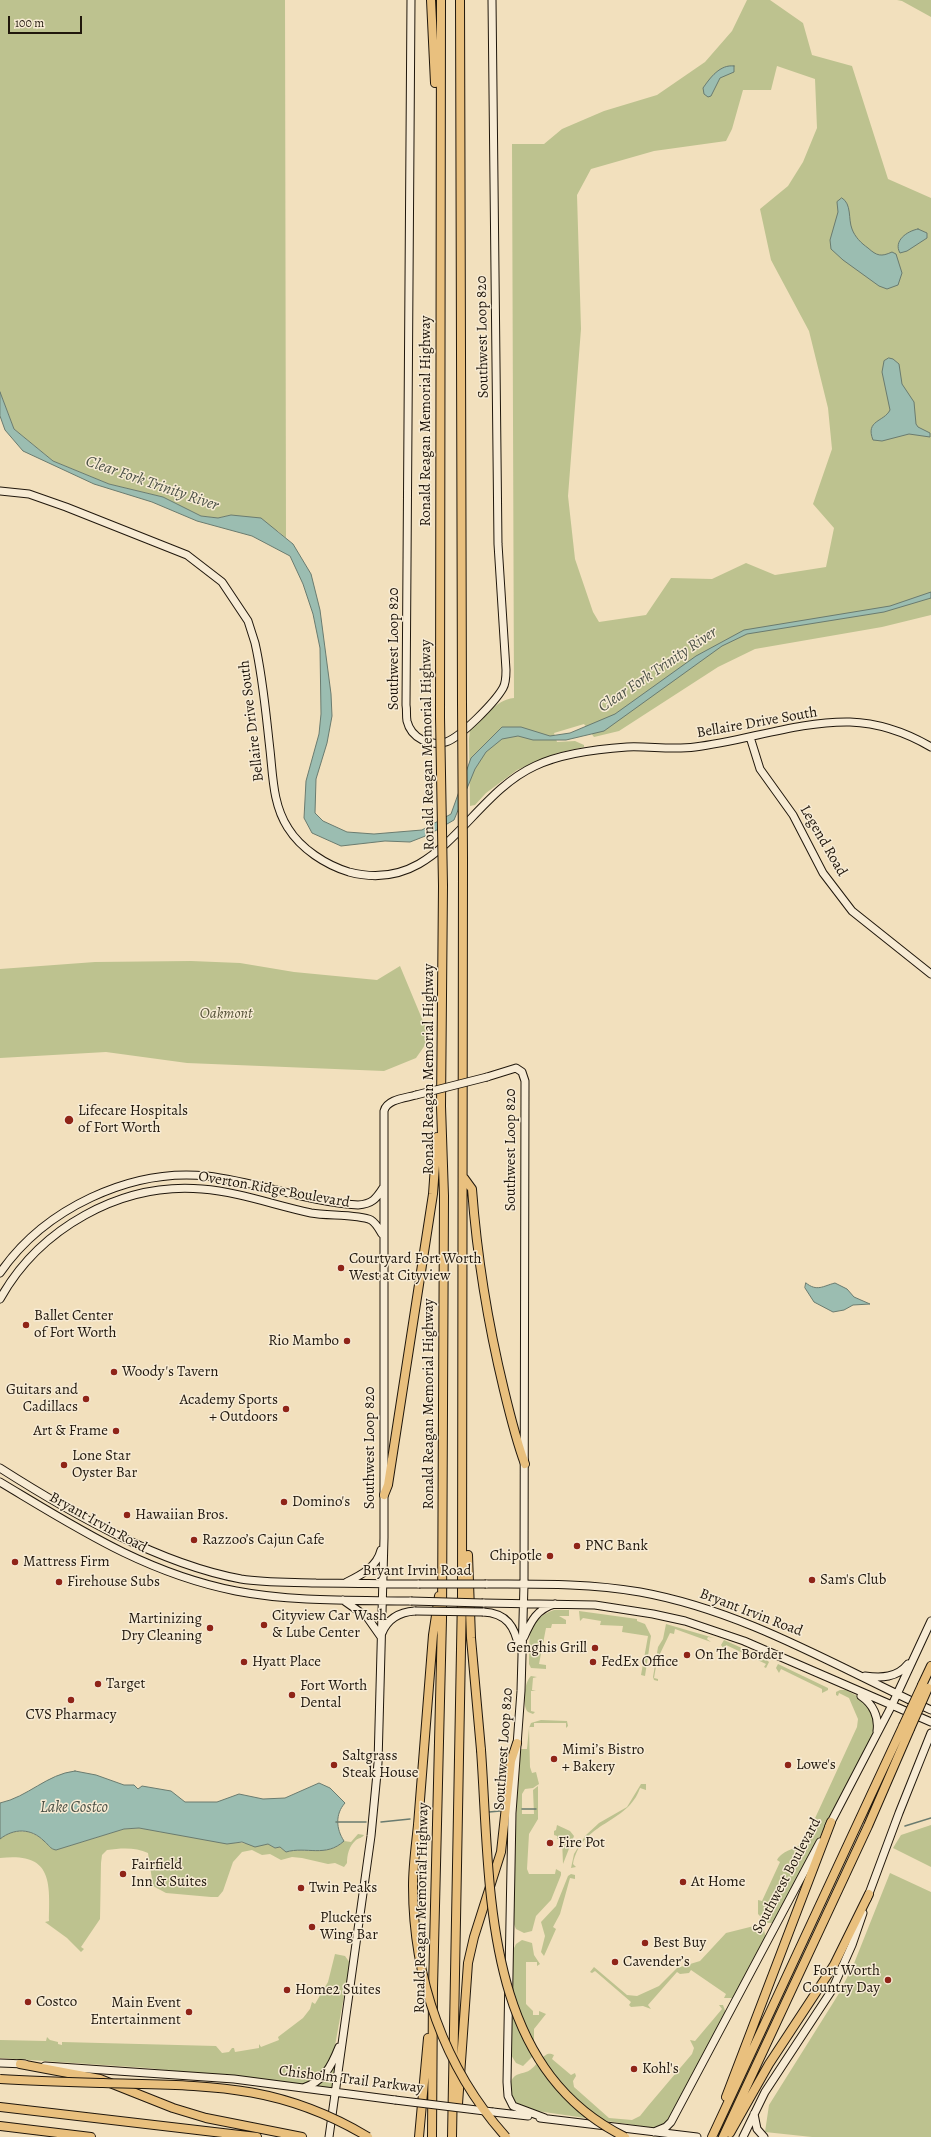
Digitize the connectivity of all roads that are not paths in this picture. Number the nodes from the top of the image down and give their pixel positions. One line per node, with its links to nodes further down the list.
1 (410, 0): 5 (main road, Southwest Loop 820)
2 (431, 0): 6 (highway)
3 (440, 0): 6 (highway, Ronald Reagan Memorial Highway)
4 (460, 0): 12 (highway, bridge)
5 (492, 0)
6 (440, 164): 11 (highway, Ronald Reagan Memorial Highway, bridge)
7 (0, 491): 8 (main road, Bellaire Drive South)
8 (750, 737): 9 (main road, Bellaire Drive South); 10 (main road, Legend Road)
9 (931, 747)
10 (931, 974)
11 (441, 1106): 25 (highway); 27 (highway, Ronald Reagan Memorial Highway)
12 (464, 1178): 21 (highway); 22 (highway)
13 (240, 1182): 14 (main road, Overton Ridge Boulevard); 15 (main road, Overton Ridge Boulevard); 16 (main road)
14 (383, 1187): 18 (main road, Southwest Loop 820); 22 (main road, Southwest Loop 820, bridge)
15 (111, 1190): 17 (main road); 19 (main road, Overton Ridge Boulevard)
16 (235, 1194): 17 (main road, Overton Ridge Boulevard); 18 (main road, Overton Ridge Boulevard)
17 (115, 1202): 20 (main road, Overton Ridge Boulevard)
18 (382, 1236): 25 (main road, Southwest Loop 820)
19 (0, 1273)
20 (0, 1299)
21 (463, 1412): 66 (highway); 79 (highway, bridge)
22 (525, 1464): 30 (main road, Southwest Loop 820)
23 (0, 1468): 28 (main road, Bryant Irvin Road)
24 (0, 1482): 31 (main road, Bryant Irvin Road)
25 (384, 1495): 26 (main road, Southwest Loop 820)
26 (384, 1538): 28 (main road); 29 (main road, Southwest Loop 820)
27 (442, 1582): 56 (highway, Ronald Reagan Memorial Highway); 78 (highway, bridge)
28 (345, 1583): 29 (main road, Bryant Irvin Road)
29 (383, 1584): 30 (main road, Bryant Irvin Road, bridge); 32 (main road, Southwest Loop 820)
30 (524, 1584): 33 (main road, Southwest Loop 820); 41 (main road, Bryant Irvin Road)
31 (343, 1600): 32 (main road, Bryant Irvin Road); 36 (main road)
32 (382, 1601): 33 (main road, Bryant Irvin Road, bridge); 36 (main road, Southwest Loop 820)
33 (523, 1602): 34 (main road, Bryant Irvin Road); 37 (main road, Southwest Loop 820)
34 (560, 1602): 37 (main road); 43 (main road, Bryant Irvin Road)
35 (931, 1621): 38 (main road, Southwest Boulevard)
36 (381, 1637): 39 (main road, bridge); 57 (main road, Southwest Loop 820)
37 (522, 1641): 39 (main road, Southwest Loop 820)
38 (916, 1654): 41 (main road); 44 (main road, Southwest Boulevard)
39 (522, 1660): 51 (main road, Southwest Loop 820)
40 (931, 1666): 42 (highway)
41 (860, 1675): 44 (main road, Bryant Irvin Road)
42 (927, 1685): 48 (highway, bridge)
43 (853, 1689): 45 (main road, Bryant Irvin Road); 50 (main road)
44 (897, 1694): 45 (main road, Southwest Boulevard); 46 (main road, Bryant Irvin Road)
45 (892, 1705): 47 (main road, Bryant Irvin Road); 50 (main road, Southwest Boulevard)
46 (931, 1710)
47 (931, 1722)
48 (906, 1728): 69 (highway); 81 (highway)
49 (931, 1733): 53 (main road)
50 (876, 1736): 54 (main road, Southwest Boulevard)
51 (517, 1743): 65 (main road, Southwest Loop 820); 66 (highway)
52 (931, 1743): 53 (main road)
53 (924, 1748): 55 (main road)
54 (831, 1822): 68 (main road, Southwest Boulevard); 69 (highway)
55 (869, 1894): 64 (main road); 82 (highway)
56 (433, 1988): 75 (highway); 76 (highway, Ronald Reagan Memorial Highway)
57 (343, 2038): 61 (main road); 62 (main road, Southwest Loop 820)
58 (0, 2062): 59 (main road, Chisholm Trail Parkway)
59 (20, 2064): 61 (main road, Chisholm Trail Parkway); 70 (highway)
60 (0, 2079): 74 (highway, bridge)
61 (299, 2089): 62 (main road, Chisholm Trail Parkway)
62 (336, 2094): 65 (main road, Chisholm Trail Parkway, bridge); 73 (main road, Southwest Loop 820)
63 (0, 2107): 72 (highway)
64 (754, 2113): 83 (main road); 84 (main road)
65 (545, 2118): 68 (main road, Chisholm Trail Parkway)
66 (452, 2124): 77 (highway)
67 (0, 2126): 71 (highway)
68 (654, 2132): 80 (main road, Chisholm Trail Parkway)
69 (714, 2134)
70 (300, 2136)
71 (91, 2137)
72 (257, 2137)
73 (329, 2137)
74 (368, 2137)
75 (419, 2137)
76 (432, 2137)
77 (452, 2137)
78 (506, 2137)
79 (625, 2137)
80 (697, 2137)
81 (723, 2137)
82 (727, 2137)
83 (743, 2137)
84 (764, 2137)

